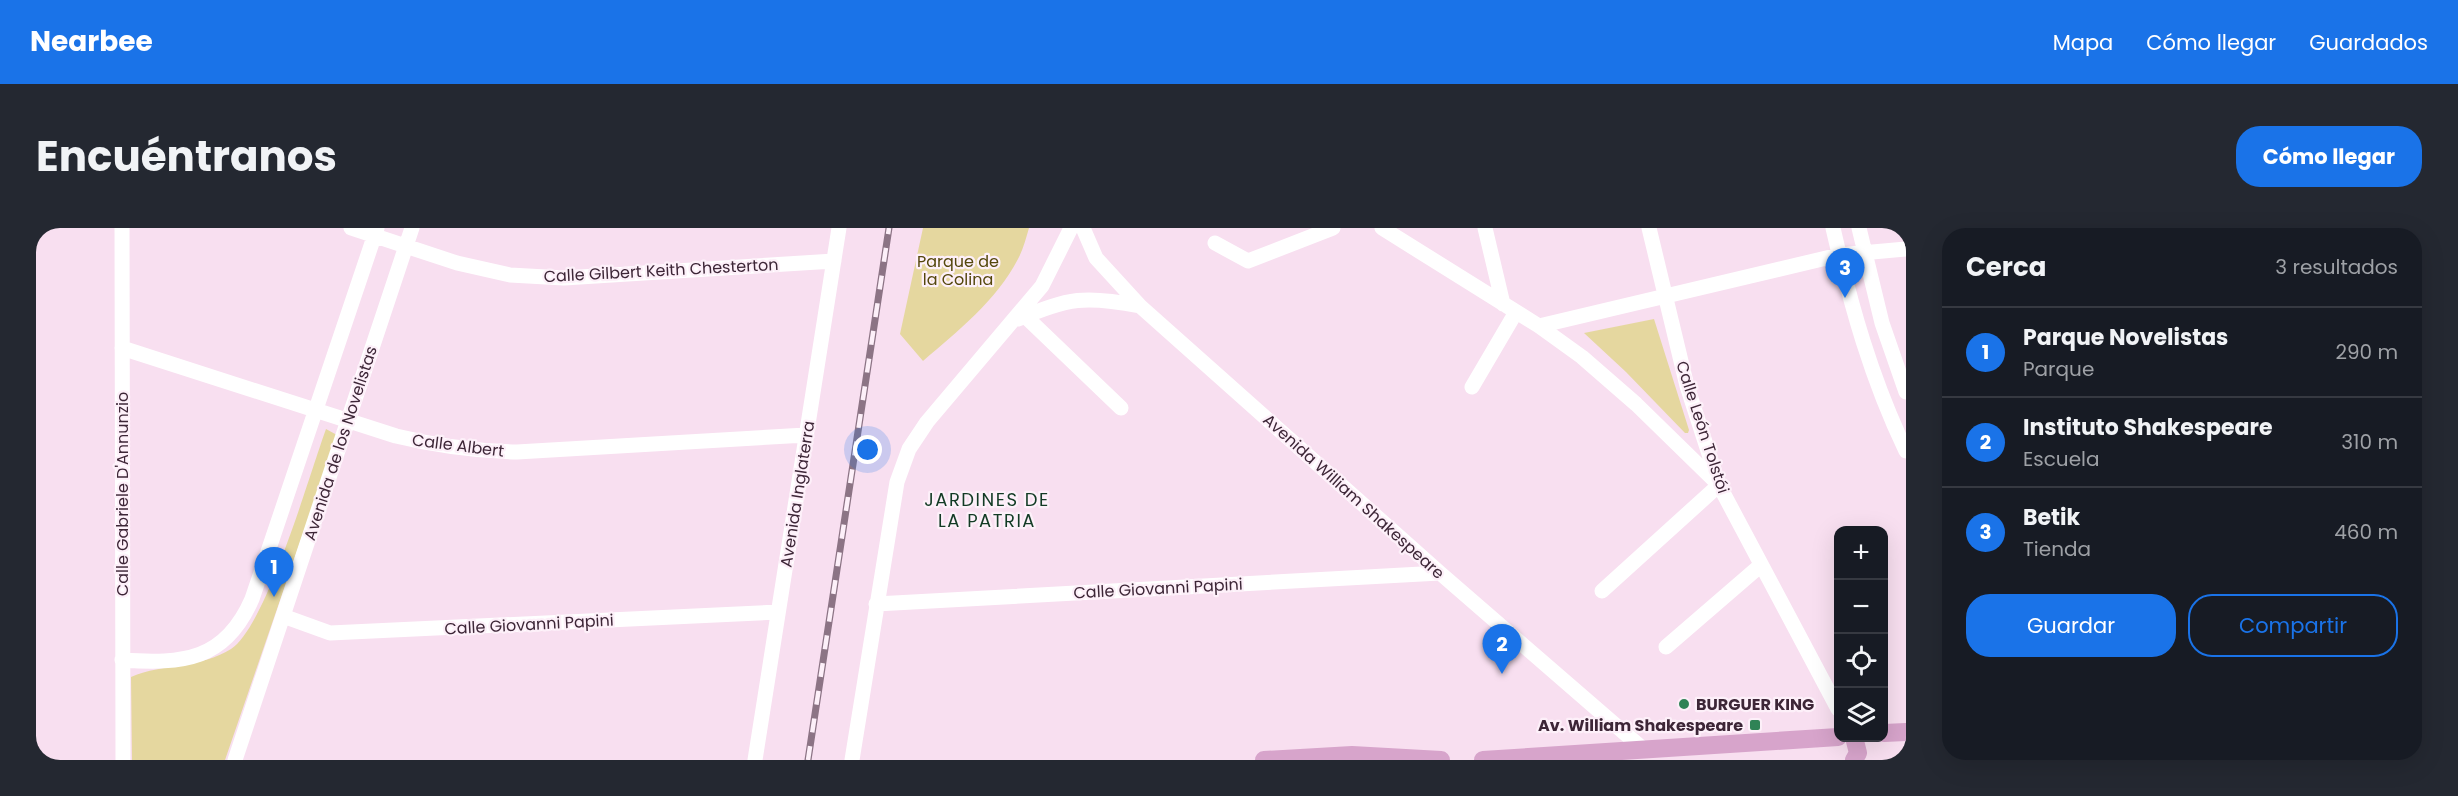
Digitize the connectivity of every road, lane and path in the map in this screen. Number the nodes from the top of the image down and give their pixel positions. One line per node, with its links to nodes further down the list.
1 (122, 228): 27 (street, Calle Gabriele D'Annunzio)
2 (351, 228): 13 (street, Calle Gilbert Keith Chesterton)
3 (412, 228): 15 (street, Avenida de los Novelistas)
4 (839, 228): 19 (street, Avenida Inglaterra)
5 (1071, 228): 25 (street)
6 (1083, 228): 20 (street, Avenida William Shakespeare)
7 (1333, 228): 14 (street)
8 (1382, 228): 24 (street)
9 (1485, 228): 24 (street)
10 (1649, 228): 21 (street, Calle León Tolstói)
11 (1833, 228): 18 (street)
12 (1859, 228): 17 (street)
13 (376, 232): 15 (street, Calle Gilbert Keith Chesterton); 31 (street, Avenida de los Novelistas)
14 (1215, 243)
15 (406, 246): 19 (street, Calle Gilbert Keith Chesterton); 32 (street, Avenida de los Novelistas)
16 (1906, 249): 17 (street)
17 (1864, 251): 18 (street); 29 (street)
18 (1839, 255): 21 (street); 34 (street)
19 (834, 261): 33 (street, Avenida Inglaterra)
20 (1116, 278): 22 (street); 23 (street, Avenida William Shakespeare)
21 (1665, 297): 26 (street); 35 (street, Calle León Tolstói)
22 (1108, 300): 23 (street); 25 (street)
23 (1140, 306): 37 (street, Avenida William Shakespeare)
24 (1510, 308): 26 (street); 28 (street)
25 (1019, 318): 30 (street); 39 (street)
26 (1539, 326): 35 (street)
27 (122, 348): 31 (street, Calle Albert); 43 (street, Calle Gabriele D'Annunzio)
28 (1472, 387)
29 (1906, 392)
30 (1121, 408)
31 (316, 410): 32 (street, Calle Albert); 43 (street, Avenida de los Novelistas)
32 (347, 421): 33 (street, Calle Albert); 41 (street, Avenida de los Novelistas)
33 (806, 435): 40 (street, Avenida Inglaterra)
34 (1906, 451)
35 (1719, 485): 36 (street, Calle León Tolstói); 38 (street)
36 (1761, 565): 42 (street); 44 (street, Calle León Tolstói)
37 (1440, 573): 39 (street, Calle Giovanni Papini); 49 (street, Avenida William Shakespeare)
38 (1602, 591)
39 (876, 604): 53 (street)
40 (778, 612): 41 (street, Calle Giovanni Papini); 52 (street, Avenida Inglaterra)
41 (283, 616): 51 (street, Avenida de los Novelistas)
42 (1666, 647)
43 (122, 660): 50 (street, Calle Gabriele D'Annunzio)
44 (1834, 700)
45 (1906, 732): 46 (main road)
46 (1888, 733)
47 (1834, 737): 49 (main road)
48 (1855, 742): 57 (main road)
49 (1643, 749): 56 (main road)
50 (123, 760)
51 (235, 760)
52 (755, 760)
53 (852, 760)
54 (1264, 760): 55 (main road)
55 (1441, 760)
56 (1483, 760)
57 (1854, 760)

